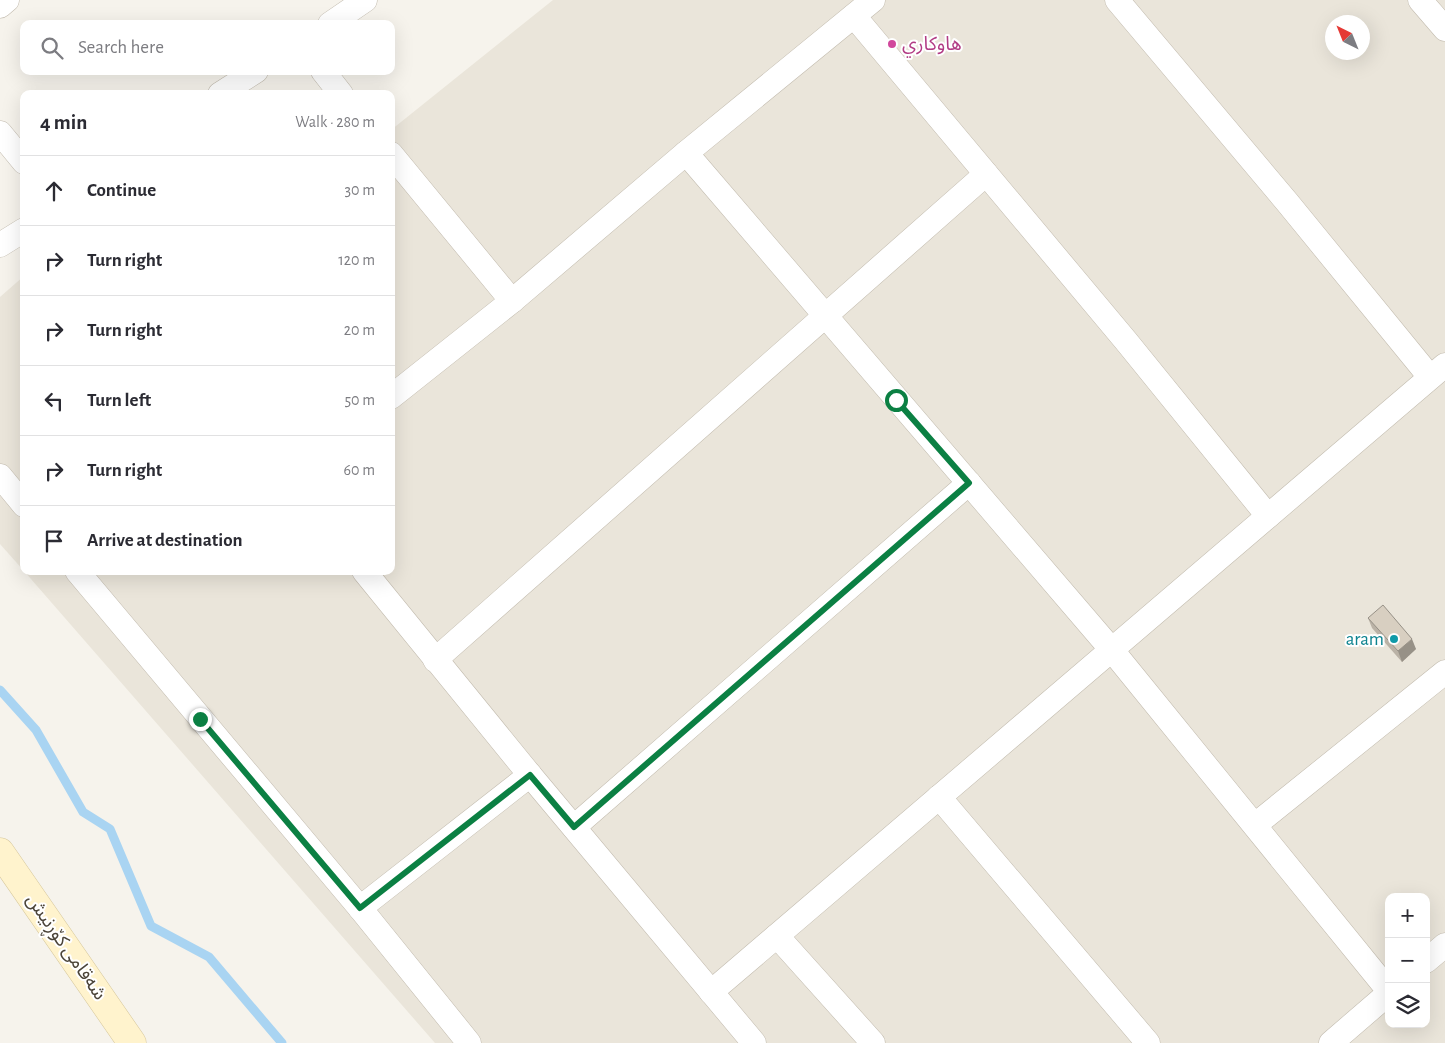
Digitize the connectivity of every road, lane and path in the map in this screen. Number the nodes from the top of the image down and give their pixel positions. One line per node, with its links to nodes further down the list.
1 (7, 0): 6 (street)
2 (365, 0): 8 (street)
3 (873, 0): 7 (street)
4 (1116, 0): 23 (street)
5 (1420, 0): 9 (street)
6 (0, 6)
7 (854, 16): 15 (street); 18 (street)
8 (336, 20)
9 (1445, 29)
10 (250, 75): 12 (street)
11 (326, 75): 13 (street)
12 (226, 90)
13 (338, 90)
14 (0, 133): 16 (street)
15 (686, 153): 21 (street); 22 (street)
16 (20, 157)
17 (395, 159): 21 (street)
18 (986, 174): 22 (street); 28 (street)
19 (20, 233): 20 (street)
20 (0, 246)
21 (512, 300): 24 (street)
22 (824, 316): 26 (street); 32 (street)
23 (1438, 371): 28 (street)
24 (395, 394)
25 (0, 476): 27 (street)
26 (969, 483): 31 (street); 37 (street)
27 (20, 501)
28 (1268, 516): 31 (street)
29 (80, 575): 39 (street)
30 (367, 575): 32 (street)
31 (1111, 649): 35 (street); 36 (street)
32 (435, 660): 34 (street)
33 (1445, 672): 36 (street)
34 (530, 775): 37 (street); 39 (street)
35 (939, 797): 40 (street); 50 (street)
36 (1255, 825): 43 (street)
37 (574, 827): 44 (street)
38 (0, 852): 46 (main road, شەقامی کۆڕنیش)
39 (360, 908): 47 (street)
40 (777, 936): 44 (street); 49 (street)
41 (1445, 945): 42 (street)
42 (1430, 958)
43 (1385, 987)
44 (712, 992): 48 (street)
45 (1385, 996): 51 (street)
46 (132, 1043)
47 (469, 1043)
48 (754, 1043)
49 (873, 1043)
50 (1148, 1043)
51 (1331, 1043)

